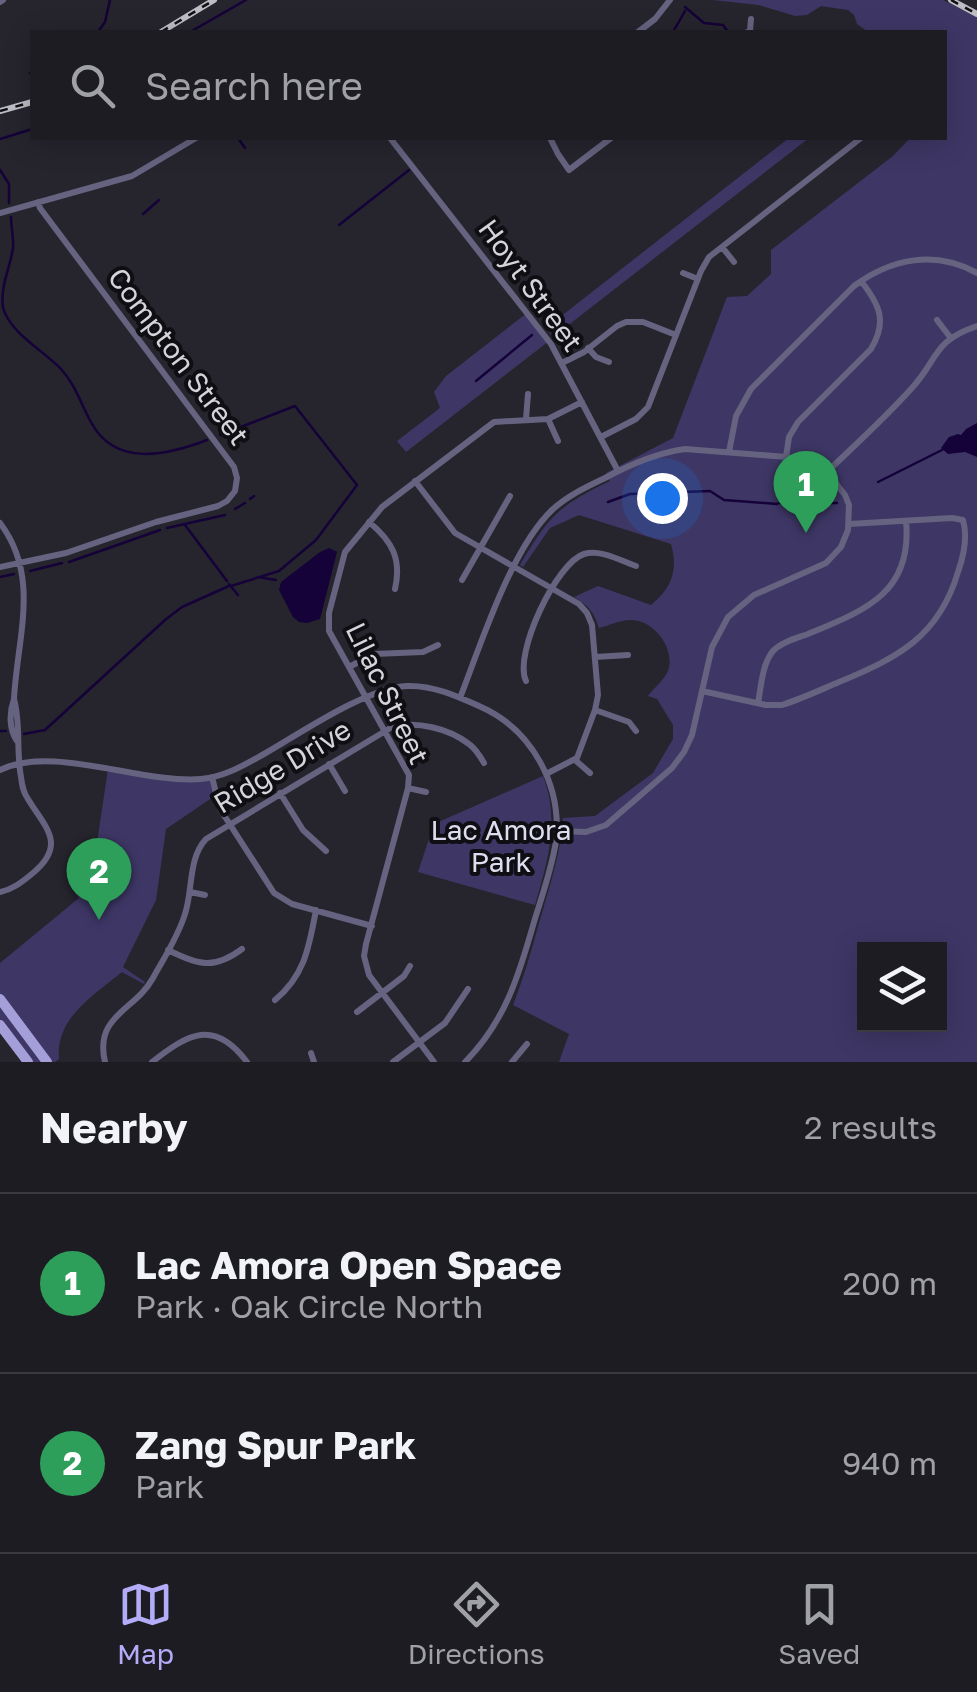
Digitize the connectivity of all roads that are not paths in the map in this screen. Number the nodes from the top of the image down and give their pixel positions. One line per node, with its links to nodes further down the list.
1 (670, 0): 3 (street)
2 (751, 19): 4 (street)
3 (641, 30)
4 (750, 30)
5 (193, 140): 10 (street)
6 (392, 140): 24 (street, Hoyt Street)
7 (551, 140): 8 (street)
8 (608, 140)
9 (859, 140): 12 (street)
10 (38, 202): 11 (street); 42 (street, Compton Street)
11 (0, 213)
12 (722, 247): 13 (street); 16 (street)
13 (734, 262)
14 (683, 273): 16 (street)
15 (977, 273): 17 (street)
16 (698, 279): 20 (street)
17 (861, 280): 31 (street); 32 (street)
18 (938, 320): 21 (street)
19 (977, 326): 21 (street)
20 (676, 335): 22 (street); 29 (street)
21 (950, 337): 34 (street)
22 (588, 348): 23 (street); 24 (street)
23 (609, 362)
24 (562, 363): 26 (street, Hoyt Street)
25 (528, 394): 27 (street)
26 (582, 402): 28 (street, Lilac Street); 29 (street, Hoyt Street)
27 (526, 419): 28 (street, Lilac Street); 35 (street, Lilac Street)
28 (548, 419): 30 (street)
29 (600, 438): 33 (street, Hoyt Street)
30 (558, 442)
31 (729, 452): 32 (street); 33 (street)
32 (786, 457): 34 (street)
33 (618, 471): 43 (street)
34 (827, 472): 40 (street)
35 (415, 482): 37 (street, Lilac Street); 41 (street)
36 (510, 496): 41 (street)
37 (369, 522): 47 (street); 52 (street, Lilac Street)
38 (906, 522): 40 (street); 57 (street); 57 (street)
39 (0, 523): 42 (street)
40 (849, 524): 54 (street)
41 (481, 548): 43 (street); 46 (street)
42 (20, 564): 45 (street); 64 (street)
43 (513, 566): 48 (street); 56 (street)
44 (636, 566): 48 (street)
45 (0, 568)
46 (462, 580)
47 (395, 589)
48 (553, 590): 51 (street); 53 (street)
49 (438, 646): 52 (street)
50 (628, 655): 51 (street)
51 (596, 657): 58 (street)
52 (349, 667): 55 (street, Lilac Street)
53 (526, 681)
54 (702, 691): 57 (street); 76 (street)
55 (366, 697): 56 (street); 59 (street, Lilac Street); 70 (street)
56 (460, 698): 69 (street)
57 (758, 704)
58 (595, 710): 60 (street); 62 (street)
59 (384, 731): 65 (street, Ridge Drive); 66 (street, Ridge Drive); 71 (street, Lilac Street)
60 (636, 732)
61 (575, 734): 62 (street)
62 (585, 738): 63 (street)
63 (575, 760): 68 (street); 69 (street)
64 (19, 762): 67 (street); 70 (street); 78 (street)
65 (484, 763)
66 (329, 764): 72 (street); 74 (street, Ridge Drive)
67 (0, 770)
68 (590, 773)
69 (546, 774): 76 (street)
70 (212, 777): 75 (street)
71 (408, 788): 73 (street, Lilac Street); 82 (street, Lilac Street)
72 (345, 790)
73 (426, 792)
74 (280, 793): 75 (street, Ridge Drive); 77 (street)
75 (230, 824): 79 (street, Ridge Drive); 81 (street)
76 (556, 831): 103 (street)
77 (326, 851)
78 (0, 892)
79 (190, 892): 80 (street); 84 (street, Ridge Drive)
80 (205, 895)
81 (316, 910): 82 (street); 89 (street)
82 (372, 926): 87 (street, Lilac Street)
83 (242, 949): 84 (street)
84 (168, 950): 97 (street, Ridge Drive)
85 (410, 966): 87 (street)
86 (468, 989): 92 (street)
87 (382, 992): 90 (street); 92 (street, Lilac Street)
88 (0, 999): 96 (main road)
89 (275, 1000)
90 (357, 1012)
91 (0, 1025): 95 (main road)
92 (419, 1043): 101 (street); 102 (street, Lilac Street)
93 (527, 1044): 104 (street)
94 (311, 1053): 100 (street)
95 (28, 1062)
96 (46, 1062)
97 (105, 1062)
98 (152, 1062): 99 (street)
99 (248, 1062)
100 (314, 1062)
101 (393, 1062)
102 (434, 1062)
103 (464, 1062)
104 (512, 1062)

